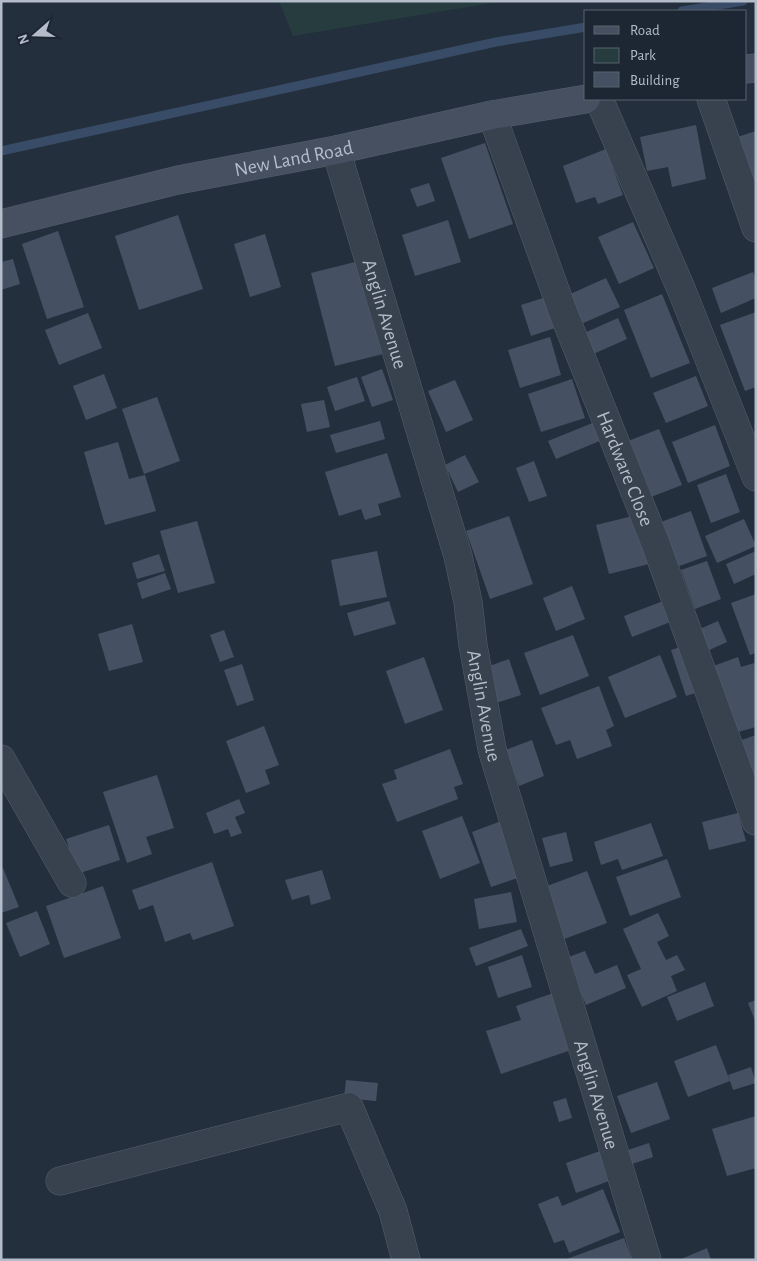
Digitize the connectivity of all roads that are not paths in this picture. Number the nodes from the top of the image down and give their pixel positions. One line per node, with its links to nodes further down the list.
1 (584, 99): 4 (street, New Land Road)
2 (599, 100): 8 (street)
3 (711, 100): 7 (street)
4 (492, 116): 5 (street, New Land Road); 10 (street, Hardware Close)
5 (336, 150): 6 (street, New Land Road); 14 (street, Anglin Avenue)
6 (1, 224)
7 (756, 228)
8 (756, 477)
9 (1, 759): 11 (street)
10 (756, 821)
11 (72, 883)
12 (60, 1181): 13 (street)
13 (406, 1260)
14 (647, 1260)

